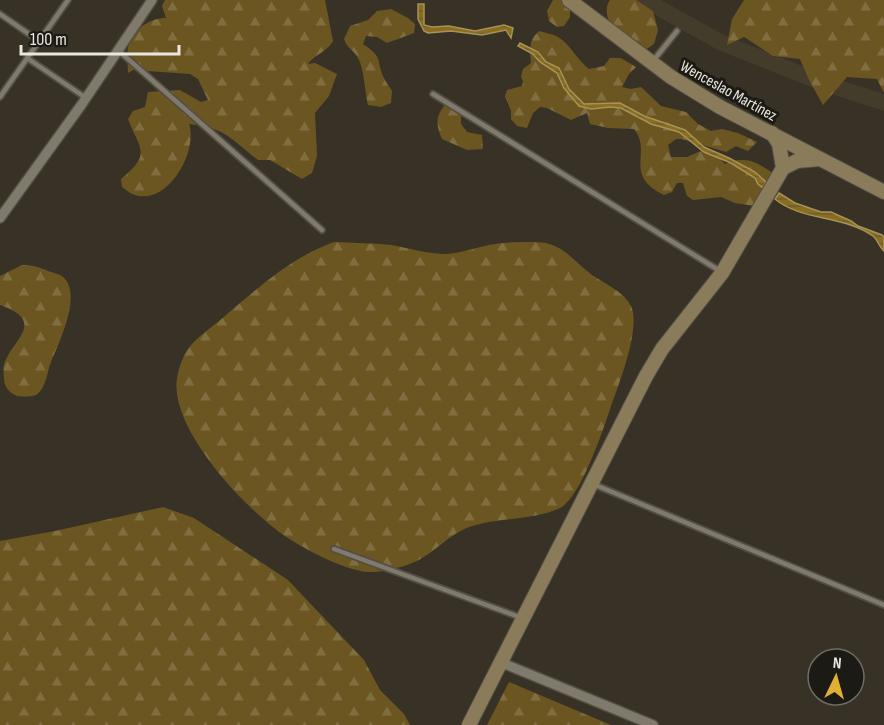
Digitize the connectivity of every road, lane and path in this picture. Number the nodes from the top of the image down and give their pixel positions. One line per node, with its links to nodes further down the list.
1 (68, 0): 6 (lane)
2 (152, 0): 7 (street)
3 (569, 0): 9 (street, Wenceslao Martínez)
4 (0, 14): 6 (lane)
5 (677, 31): 9 (lane)
6 (39, 41): 8 (lane)
7 (118, 50): 12 (street); 18 (lane)
8 (27, 58): 11 (lane); 12 (lane)
9 (651, 63): 13 (street, Wenceslao Martínez)
10 (433, 94): 19 (lane)
11 (0, 97)
12 (86, 98): 17 (street)
13 (772, 133): 14 (street, Wenceslao Martínez); 15 (street)
14 (820, 159): 15 (street); 16 (street, Wenceslao Martínez)
15 (783, 168): 19 (street)
16 (884, 192)
17 (0, 218)
18 (322, 230)
19 (722, 273): 20 (street)
20 (591, 483): 22 (lane); 23 (street)
21 (334, 549): 23 (lane)
22 (884, 605)
23 (522, 618): 24 (street)
24 (500, 662): 25 (street); 26 (street)
25 (469, 725)
26 (653, 725)

